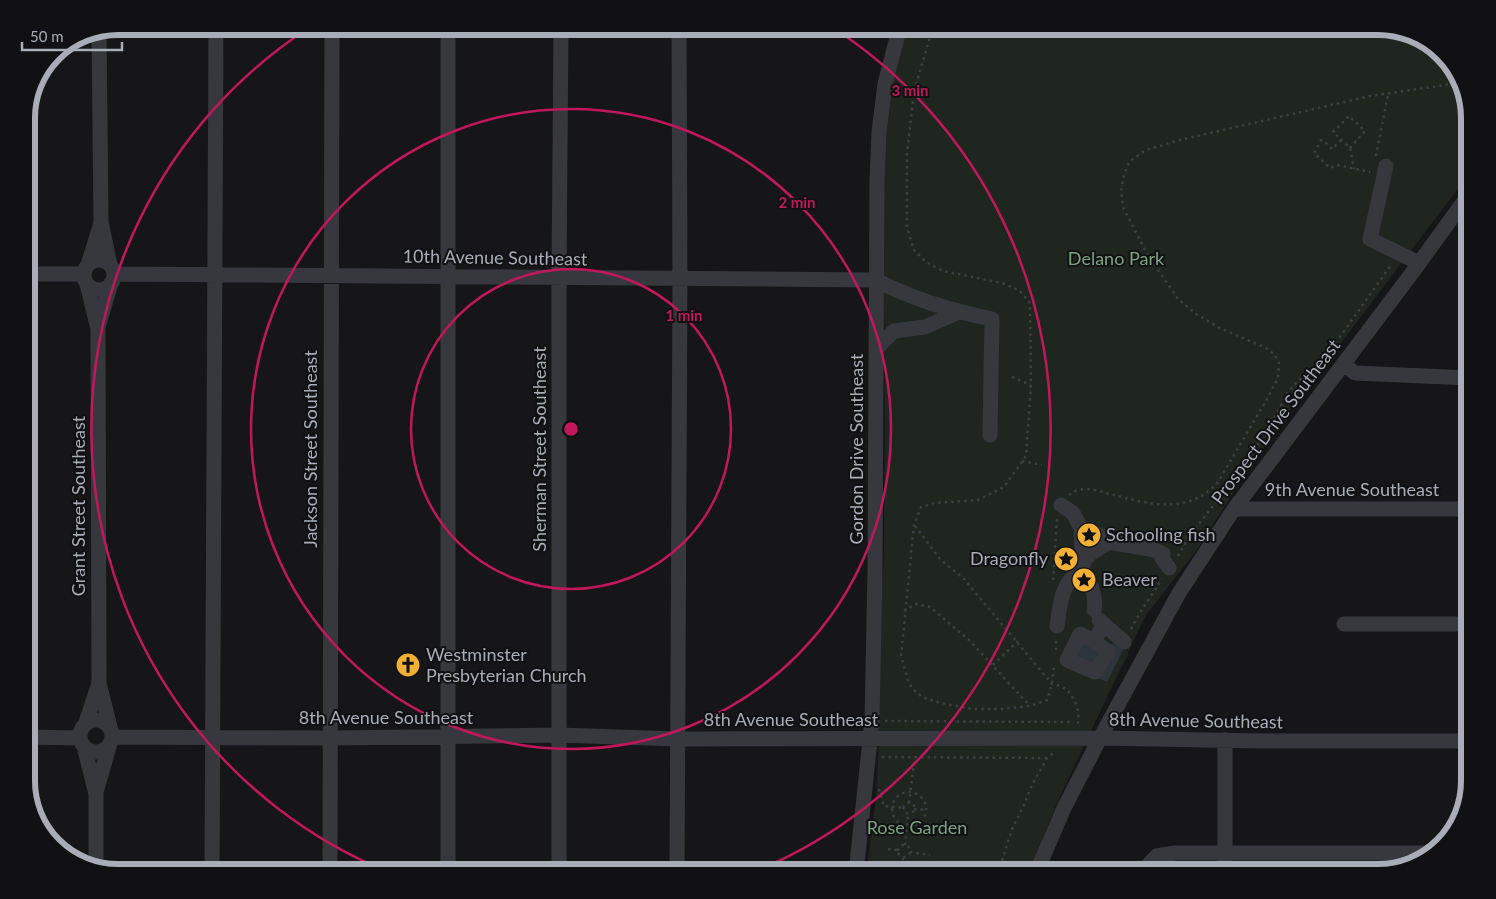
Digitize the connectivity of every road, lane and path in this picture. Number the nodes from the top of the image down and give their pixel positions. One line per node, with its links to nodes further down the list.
1 (216, 35): 20 (street)
2 (332, 35): 21 (street, Jackson Street Southeast)
3 (448, 35): 22 (street)
4 (561, 35): 23 (street, Sherman Street Southeast)
5 (679, 35): 24 (street)
6 (898, 35): 25 (street, Gordon Drive Southeast)
7 (99, 38): 15 (street, Grant Street Southeast)
8 (1453, 81): 9 (path)
9 (1388, 94): 13 (path); 36 (path)
10 (1341, 140): 11 (path); 11 (path); 12 (path)
11 (1350, 148): 12 (path)
12 (1354, 169): 13 (path)
13 (1381, 171): 16 (street)
14 (1461, 205): 16 (street, Prospect Drive Southeast)
15 (101, 222): 18 (street, Grant Street Southeast); 19 (street, Grant Street Southeast)
16 (1419, 263): 29 (street, Prospect Drive Southeast)
17 (35, 274): 18 (street)
18 (86, 274): 19 (street); 19 (street); 27 (street, Grant Street Southeast)
19 (112, 274): 20 (street, 10th Avenue Southeast); 27 (street, Grant Street Southeast)
20 (214, 275): 21 (street, 10th Avenue Southeast); 64 (street)
21 (330, 275): 22 (street, 10th Avenue Southeast); 65 (street, Jackson Street Southeast)
22 (447, 277): 23 (street, 10th Avenue Southeast); 61 (street)
23 (559, 278): 24 (street, 10th Avenue Southeast); 59 (street, Sherman Street Southeast)
24 (680, 280): 25 (street, 10th Avenue Southeast); 67 (street)
25 (876, 280): 26 (street); 28 (street, Gordon Drive Southeast)
26 (959, 312): 28 (street); 33 (street)
27 (98, 329): 55 (street, Grant Street Southeast)
28 (876, 349): 68 (street, Gordon Drive Southeast)
29 (1343, 364): 31 (street); 37 (street, Prospect Drive Southeast)
30 (1012, 377): 32 (path)
31 (1461, 378)
32 (1031, 385)
33 (990, 435)
34 (1022, 461): 35 (path)
35 (1042, 465)
36 (1061, 505): 39 (street); 43 (path)
37 (1234, 509): 38 (street, 9th Avenue Southeast); 66 (street, Prospect Drive Southeast)
38 (1461, 509)
39 (1081, 528): 40 (street); 42 (street)
40 (1109, 542): 41 (street); 42 (street)
41 (1170, 560)
42 (1082, 565): 45 (street); 48 (street)
43 (1053, 582)
44 (904, 611): 50 (path); 54 (path); 57 (path)
45 (1099, 618): 49 (street); 51 (street)
46 (1344, 624): 47 (street)
47 (1461, 624)
48 (1057, 626): 52 (path)
49 (1094, 641)
50 (1018, 642): 54 (path); 56 (path)
51 (1124, 642)
52 (1055, 654)
53 (1055, 662): 56 (path)
54 (993, 665): 57 (path)
55 (99, 683): 60 (street, Grant Street Southeast); 63 (street, Grant Street Southeast)
56 (1052, 684): 57 (path); 58 (path)
57 (1030, 706)
58 (880, 721)
59 (559, 735): 61 (street, 8th Avenue Southeast); 67 (street, 8th Avenue Southeast); 97 (street, Sherman Street Southeast)
60 (83, 736): 62 (street); 63 (street); 63 (street); 77 (street)
61 (449, 736): 65 (street, 8th Avenue Southeast); 96 (street)
62 (35, 737)
63 (110, 737): 64 (street, 8th Avenue Southeast); 77 (street)
64 (213, 737): 65 (street, 8th Avenue Southeast); 94 (street)
65 (330, 738): 95 (street, Jackson Street Southeast)
66 (1100, 738): 68 (street, 8th Avenue Southeast); 69 (street, 8th Avenue Southeast); 102 (street, Prospect Drive Southeast)
67 (678, 739): 68 (street, 8th Avenue Southeast); 98 (street)
68 (870, 739): 99 (street, Gordon Drive Southeast)
69 (1225, 740): 70 (street, 8th Avenue Southeast); 89 (street)
70 (1461, 741)
71 (1061, 752): 73 (path)
72 (915, 756): 73 (path); 74 (path); 76 (path)
73 (1047, 758): 101 (path)
74 (881, 764)
75 (880, 781): 79 (path)
76 (910, 791): 78 (path); 79 (path); 82 (path)
77 (96, 794): 93 (street)
78 (909, 803): 80 (path); 81 (path)
79 (892, 807): 80 (path); 84 (path)
80 (903, 808): 83 (path)
81 (914, 809): 82 (path); 83 (path)
82 (926, 810): 84 (path)
83 (908, 814): 84 (path)
84 (907, 826): 85 (path)
85 (905, 845): 87 (path); 88 (path)
86 (888, 849): 87 (path)
87 (898, 850): 92 (path)
88 (910, 852): 91 (path); 92 (path)
89 (1225, 852): 90 (street); 103 (street); 104 (street)
90 (1420, 853)
91 (930, 855)
92 (903, 858): 100 (path)
93 (96, 861)
94 (212, 864)
95 (330, 864)
96 (448, 864)
97 (558, 864)
98 (677, 864)
99 (857, 864)
100 (903, 864)
101 (1001, 864)
102 (1040, 864)
103 (1149, 864)
104 (1225, 864)

